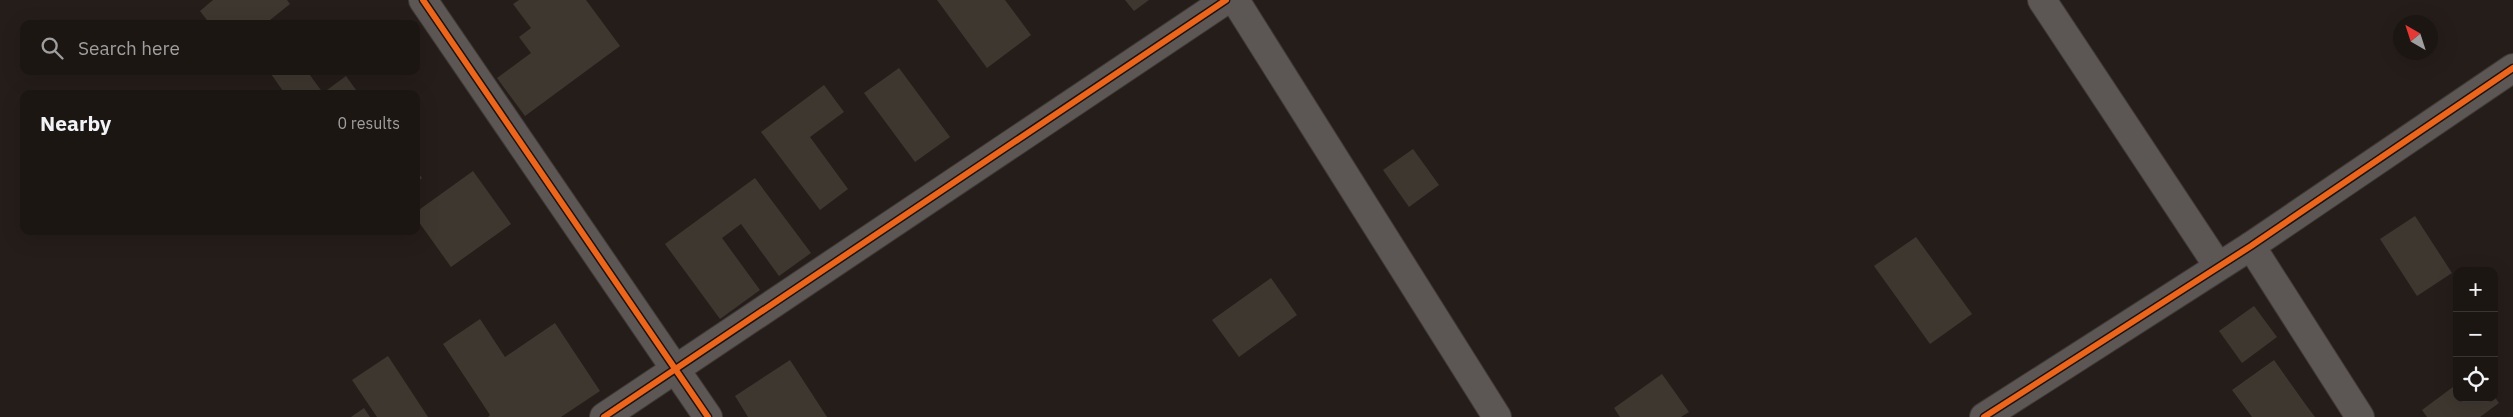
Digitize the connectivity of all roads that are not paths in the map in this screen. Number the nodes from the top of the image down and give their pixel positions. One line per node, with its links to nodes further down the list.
1 (423, 0): 8 (street)
2 (1226, 0): 8 (street)
3 (1235, 0): 11 (street)
4 (2042, 0): 7 (street)
5 (2513, 68): 6 (street)
6 (2250, 246): 7 (street); 13 (street)
7 (2218, 266): 12 (street)
8 (675, 369): 9 (street); 10 (street)
9 (604, 417)
10 (708, 417)
11 (1498, 417)
12 (1984, 417)
13 (2360, 417)

